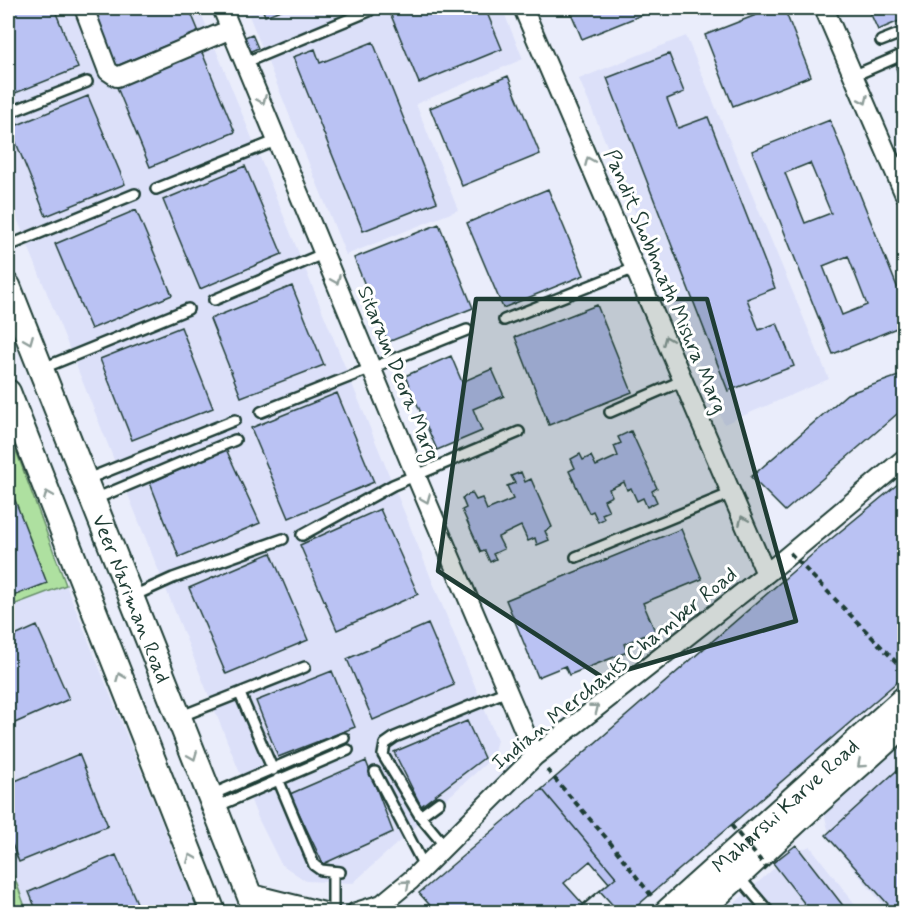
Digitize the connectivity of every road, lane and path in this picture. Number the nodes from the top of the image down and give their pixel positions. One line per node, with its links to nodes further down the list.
1 (84, 8): 6 (street)
2 (222, 8): 6 (street, Sitaram Deora Marg)
3 (367, 8): 10 (lane)
4 (523, 8): 21 (street, Pandit Shobhnath Mishra Marg, one-way to 4)
5 (824, 8): 11 (street)
6 (231, 29): 10 (street, Sitaram Deora Marg)
7 (904, 32): 8 (lane)
8 (880, 41)
9 (904, 54): 11 (lane)
10 (246, 62): 14 (street, Sitaram Deora Marg, one-way to 14)
11 (853, 76): 15 (street, one-way to 15)
12 (87, 82): 13 (lane)
13 (8, 113)
14 (278, 140): 16 (lane); 20 (street, Sitaram Deora Marg)
15 (898, 162): 17 (street)
16 (156, 189)
17 (904, 193)
18 (135, 194): 19 (lane)
19 (8, 246)
20 (325, 253): 23 (lane); 27 (street, Sitaram Deora Marg, one-way to 27)
21 (636, 267): 25 (lane); 29 (street, Pandit Shobhnath Mishra Marg, one-way to 21)
22 (8, 286): 28 (main road, Veer Nariman Road, one-way to 28)
23 (214, 300)
24 (188, 309): 28 (lane)
25 (504, 320)
26 (467, 330): 27 (lane)
27 (372, 367): 31 (lane); 37 (street, Sitaram Deora Marg)
28 (40, 369): 38 (main road, Veer Nariman Road)
29 (684, 380): 32 (lane); 39 (street, Pandit Shobhnath Mishra Marg)
30 (8, 392): 68 (main road, Veer Nariman Road, one-way to 30)
31 (261, 412)
32 (610, 412)
33 (236, 420): 38 (lane)
34 (519, 432): 37 (lane)
35 (235, 440): 38 (lane)
36 (904, 459): 42 (street, Indian Merchants Chamber Road)
37 (416, 476): 40 (lane); 48 (street, Sitaram Deora Marg, one-way to 48)
38 (89, 490): 45 (main road, Veer Nariman Road)
39 (732, 493): 43 (lane); 44 (street, Pandit Shobhnath Mishra Marg, one-way to 39)
40 (302, 535)
41 (283, 539): 45 (lane)
42 (790, 553): 44 (street, Indian Merchants Chamber Road); 47 (path, bridge)
43 (576, 557)
44 (766, 574): 55 (street, Indian Merchants Chamber Road, one-way to 44)
45 (131, 597): 51 (main road, Veer Nariman Road)
46 (305, 667): 49 (lane)
47 (904, 670)
48 (507, 691): 55 (street, Sitaram Deora Marg); 61 (lane)
49 (240, 694): 51 (lane); 56 (lane)
50 (904, 699): 63 (main road, Maharshi Karve Road)
51 (177, 717): 59 (main road, Veer Nariman Road, one-way to 59)
52 (904, 725): 63 (main road, Maharshi Karve Road, one-way to 63)
53 (344, 738): 56 (lane)
54 (348, 750): 58 (lane)
55 (535, 756): 62 (street, Indian Merchants Chamber Road); 67 (path)
56 (273, 770): 59 (lane)
57 (375, 772): 64 (lane)
58 (278, 779): 59 (lane); 70 (lane)
59 (212, 802): 66 (main road, Veer Nariman Road)
60 (439, 802): 61 (lane)
61 (420, 816): 62 (lane)
62 (444, 845): 64 (street, Indian Merchants Chamber Road)
63 (750, 848): 65 (main road, Maharshi Karve Road); 67 (main road, Maharshi Karve Road)
64 (424, 866): 71 (street, Indian Merchants Chamber Road, one-way to 64)
65 (738, 876): 72 (main road, Maharshi Karve Road); 73 (lane)
66 (252, 903): 69 (street)
67 (662, 908)
68 (213, 912)
69 (324, 912)
70 (333, 912)
71 (356, 912)
72 (699, 912)
73 (769, 912)

